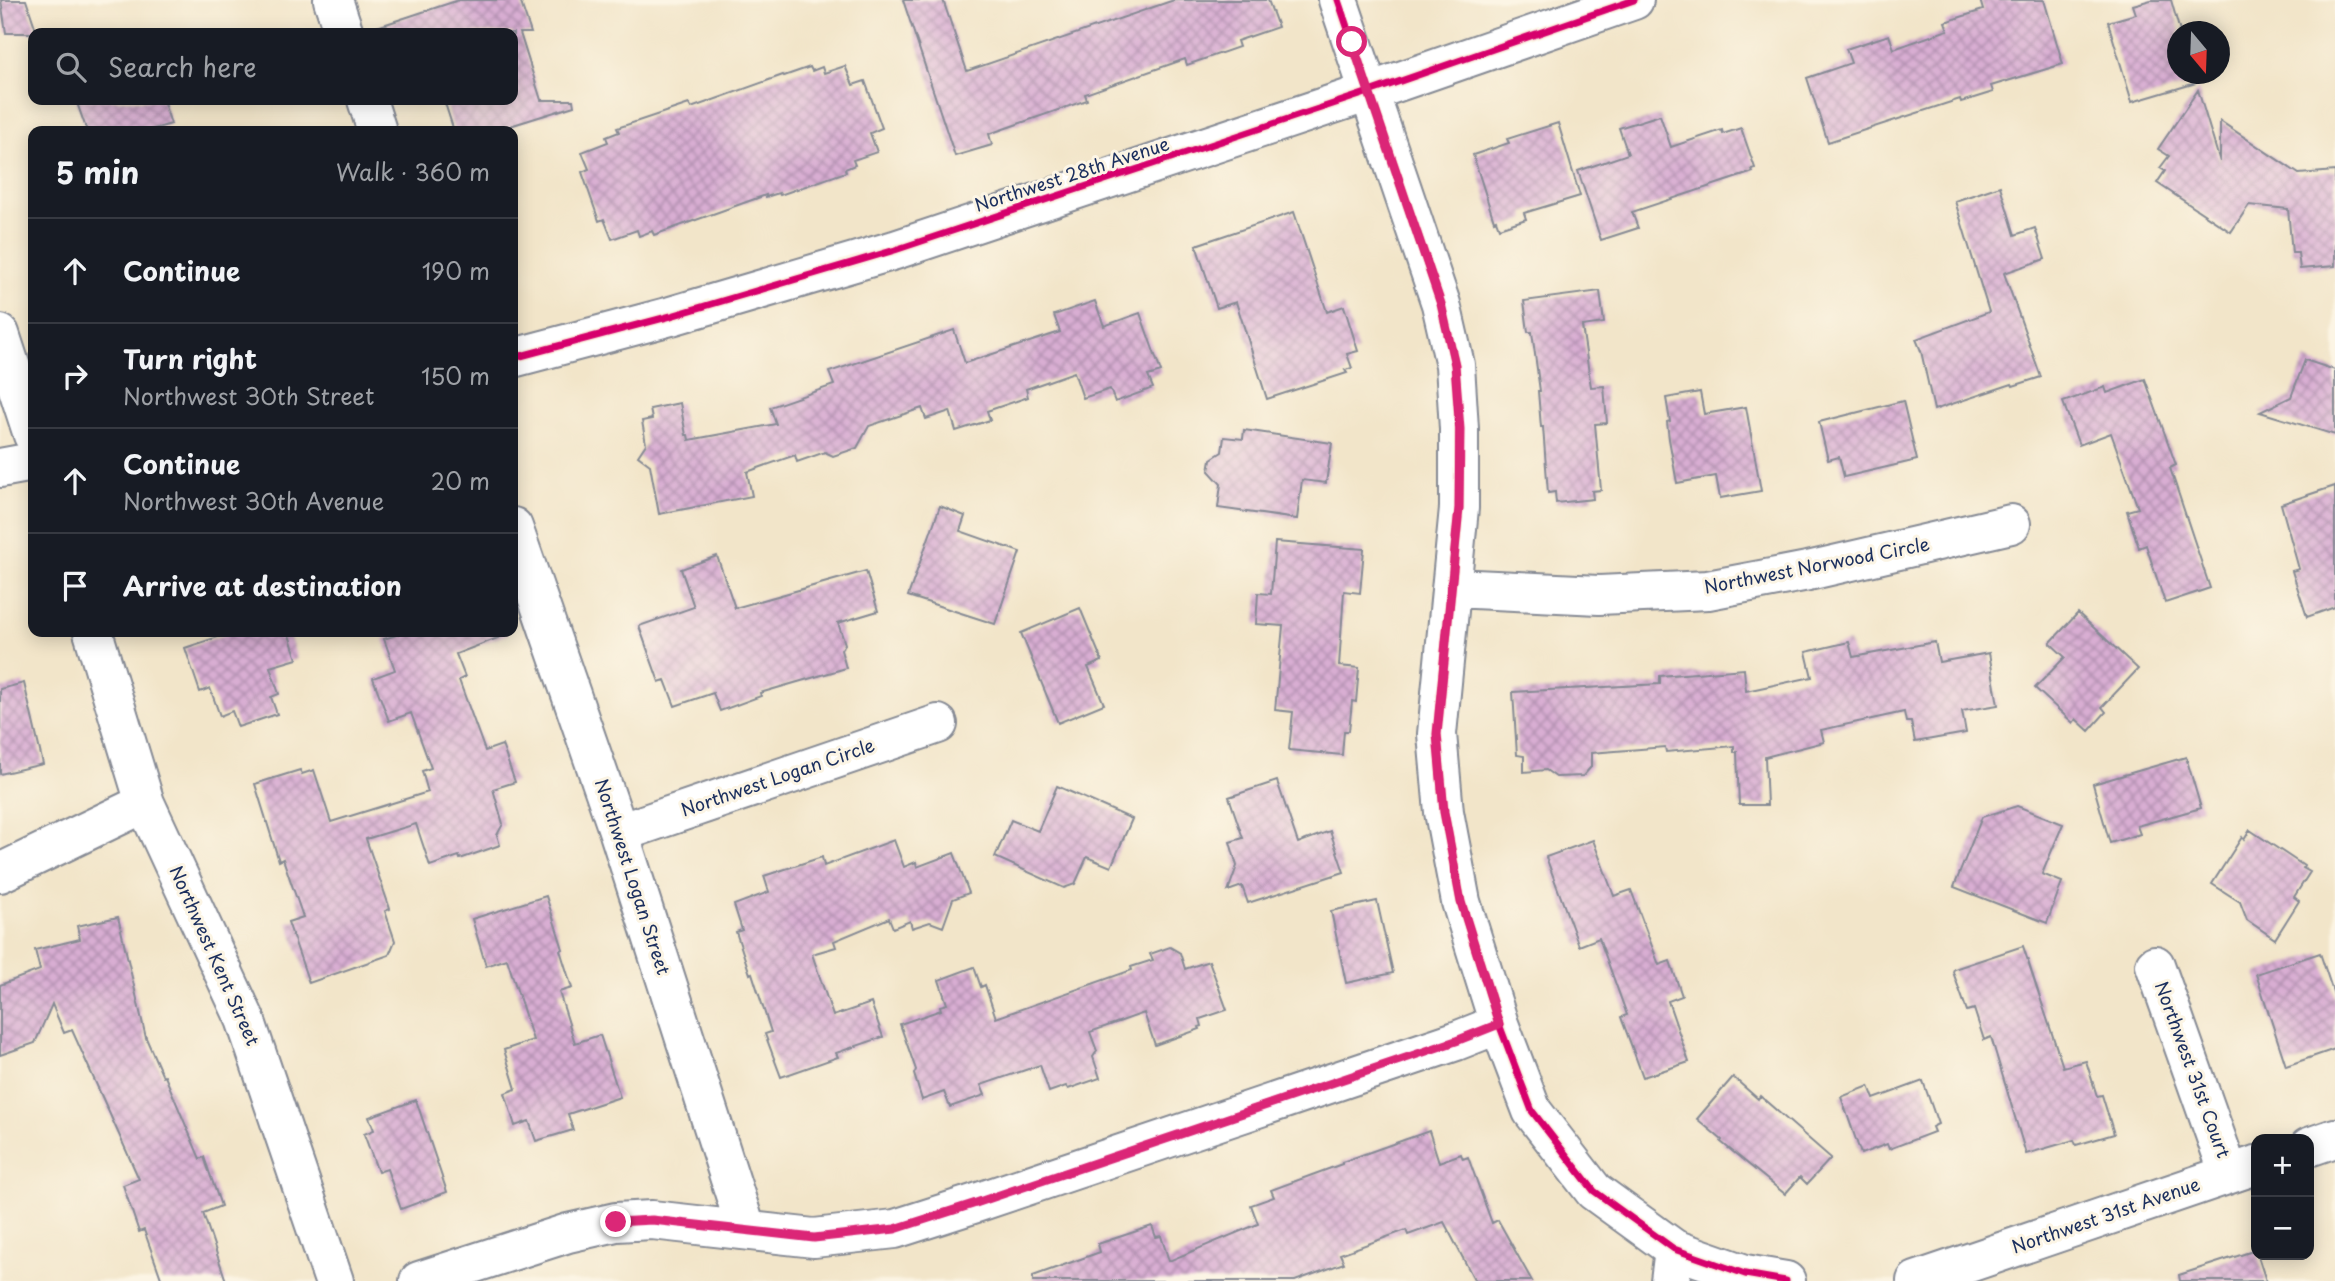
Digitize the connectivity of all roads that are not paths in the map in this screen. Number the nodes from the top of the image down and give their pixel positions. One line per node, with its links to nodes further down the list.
1 (333, 0): 4 (street)
2 (1338, 0): 5 (street)
3 (1634, 0): 5 (street, Northwest 28th Avenue)
4 (342, 28)
5 (1369, 92): 9 (street, Northwest 28th Avenue); 15 (street)
6 (369, 105): 7 (street)
7 (375, 126)
8 (0, 334): 10 (street)
9 (518, 357)
10 (28, 420)
11 (28, 463): 12 (street)
12 (0, 468)
13 (2011, 524): 15 (street, Northwest Norwood Circle)
14 (518, 541): 19 (street, Northwest Logan Street)
15 (1453, 588): 22 (street)
16 (95, 637): 18 (street, Northwest Kent Street)
17 (938, 724): 19 (street, Northwest Logan Circle)
18 (145, 803): 20 (street); 28 (street, Northwest Kent Street)
19 (619, 833): 26 (street, Northwest Logan Street)
20 (0, 873)
21 (2155, 965): 25 (street, Northwest 31st Court)
22 (1499, 1024): 26 (street); 27 (street)
23 (2335, 1138): 24 (street)
24 (2314, 1145)
25 (2243, 1170): 31 (street, Northwest 31st Avenue)
26 (746, 1229): 29 (street)
27 (1672, 1265): 30 (street)
28 (334, 1281)
29 (419, 1281)
30 (1786, 1281)
31 (1916, 1281)

